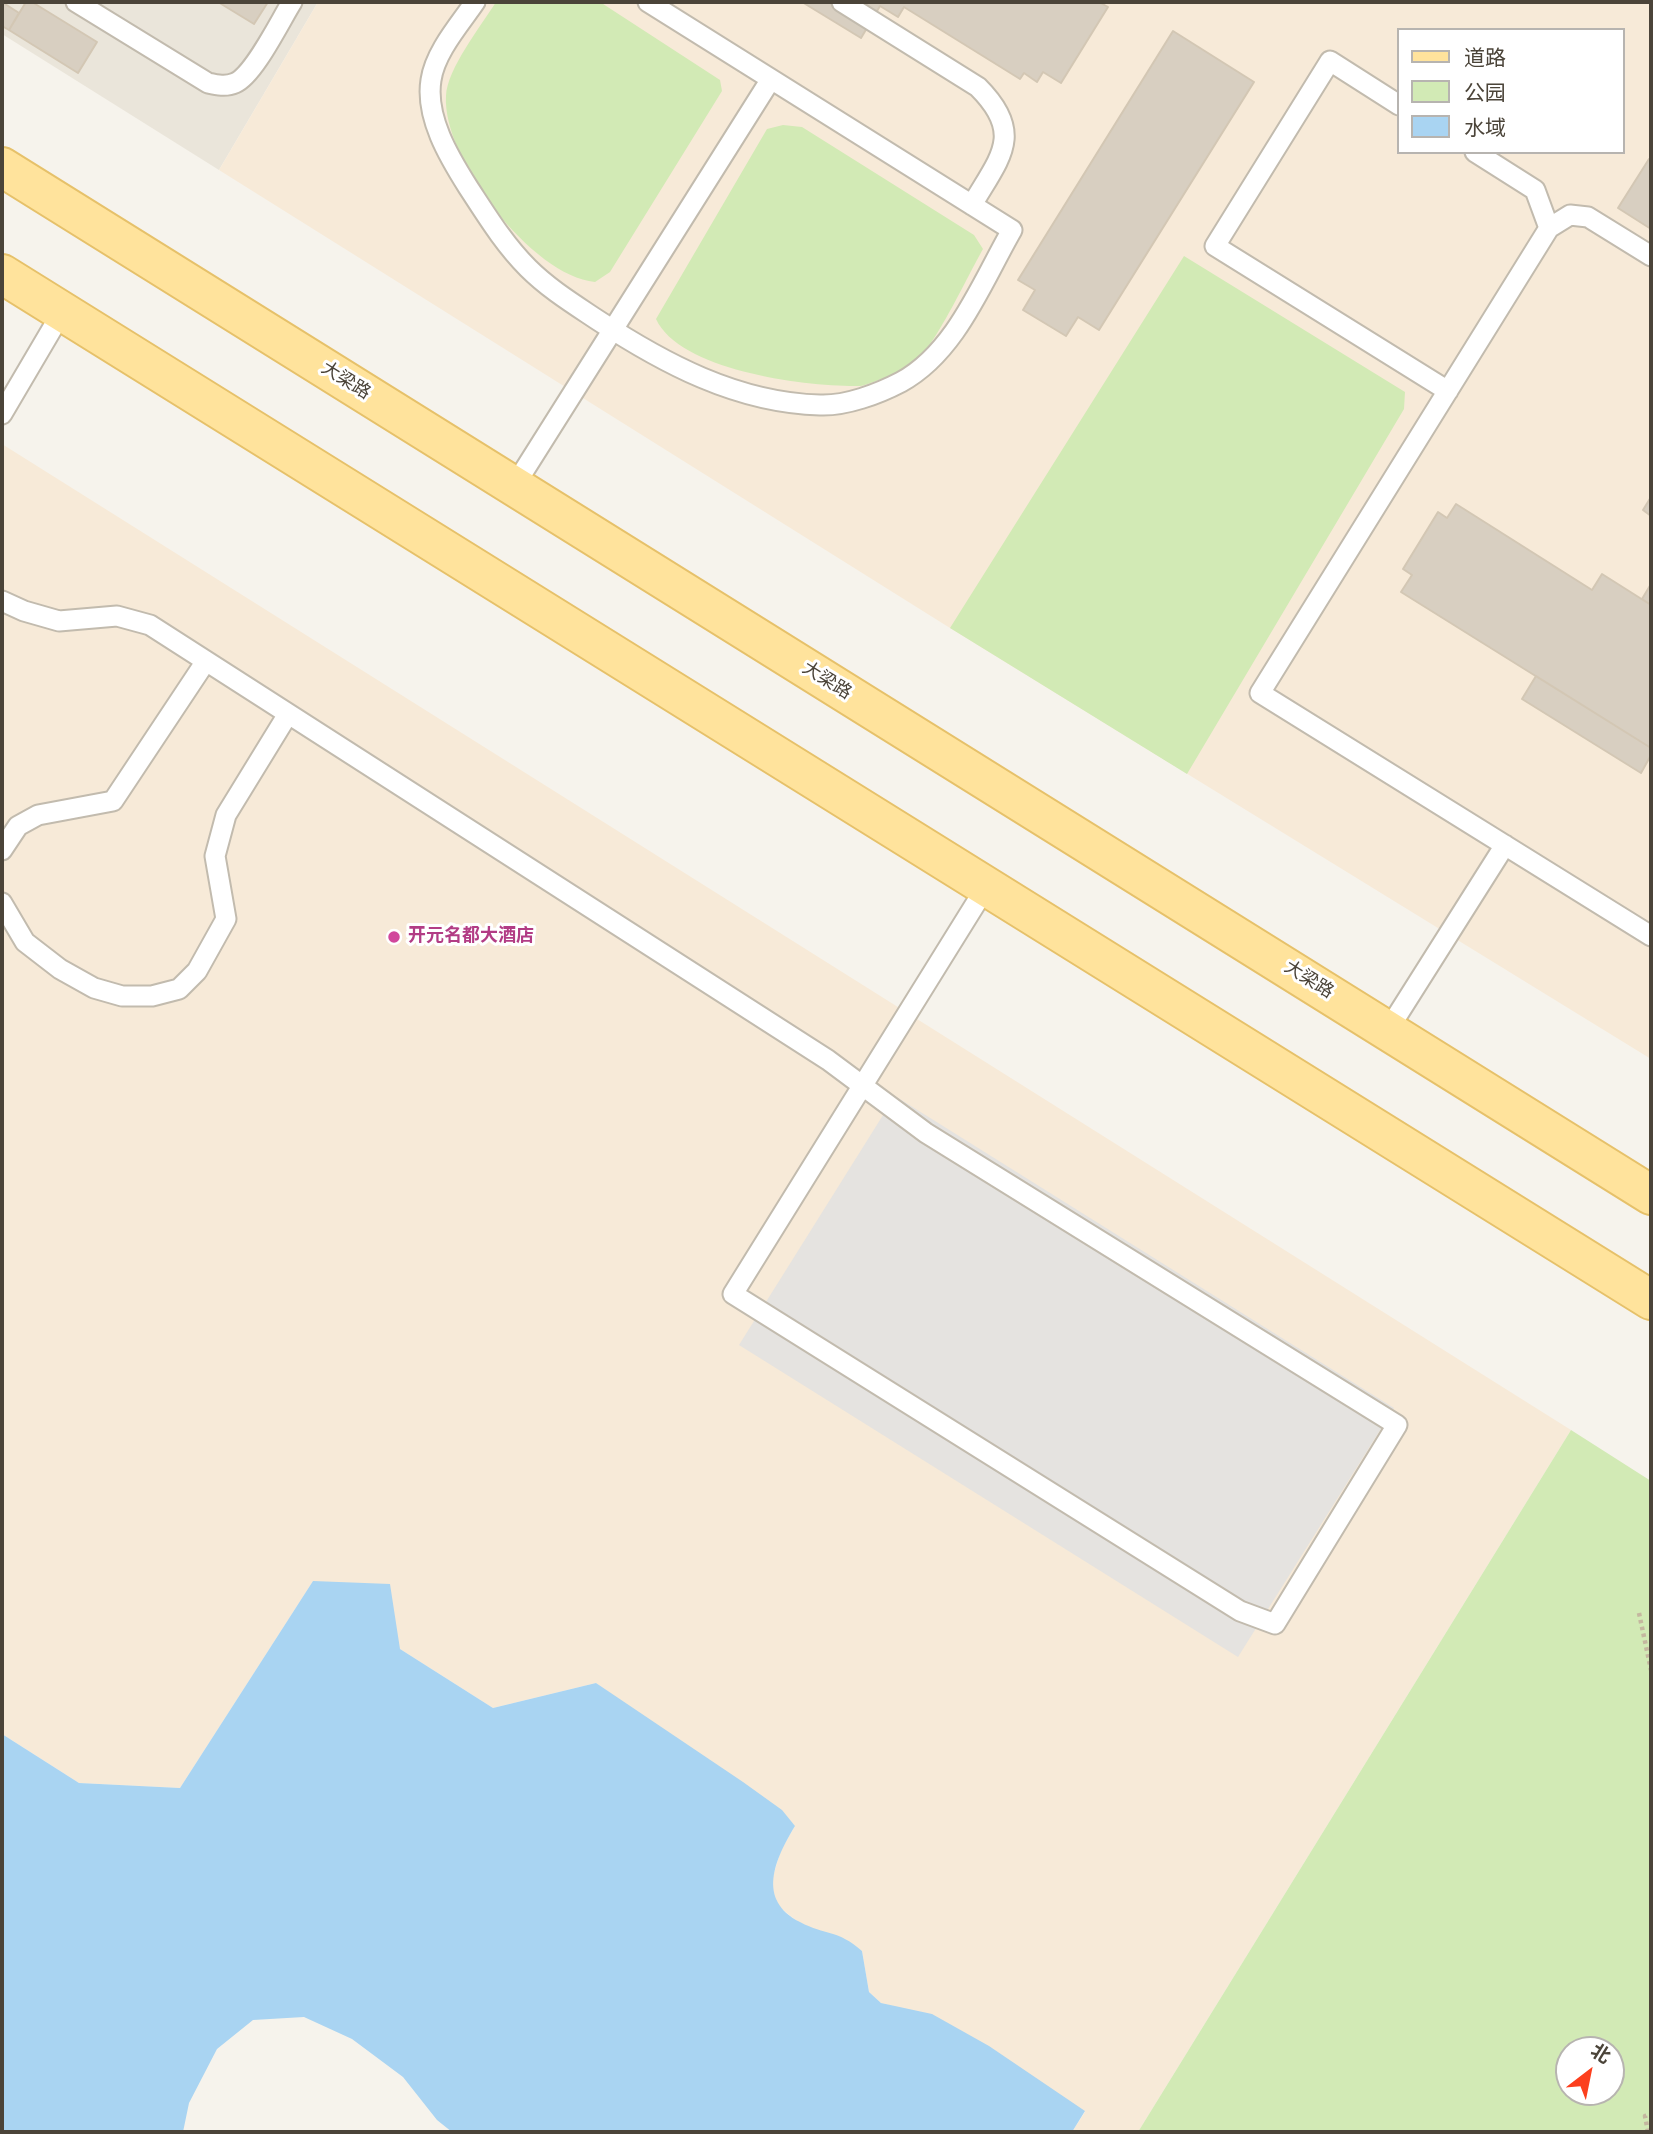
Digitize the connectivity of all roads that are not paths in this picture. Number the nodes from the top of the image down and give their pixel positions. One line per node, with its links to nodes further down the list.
1 (76, 2): 2 (lane)
2 (292, 2)
3 (475, 2): 15 (lane)
4 (648, 2): 6 (lane)
5 (842, 2): 10 (lane)
6 (771, 79): 10 (lane); 15 (lane)
7 (1398, 104): 16 (lane)
8 (1478, 154): 11 (lane)
9 (2, 167): 18 (main road, 大梁路)
10 (972, 205): 15 (lane)
11 (1549, 228): 12 (lane); 16 (lane)
12 (1651, 256)
13 (2, 274): 14 (main road)
14 (62, 312): 17 (lane); 24 (main road)
15 (612, 329): 18 (lane)
16 (1448, 391): 22 (lane)
17 (2, 414)
18 (513, 488): 27 (main road, 大梁路)
19 (2, 601): 20 (lane)
20 (206, 661): 21 (lane); 23 (lane)
21 (288, 714): 25 (lane); 28 (lane)
22 (1505, 845): 26 (lane); 27 (lane)
23 (2, 850)
24 (986, 887): 28 (lane); 30 (main road)
25 (2, 903)
26 (1651, 936)
27 (1388, 1030): 29 (main road, 大梁路)
28 (863, 1086): 28 (lane)
29 (1651, 1195)
30 (1651, 1300)

